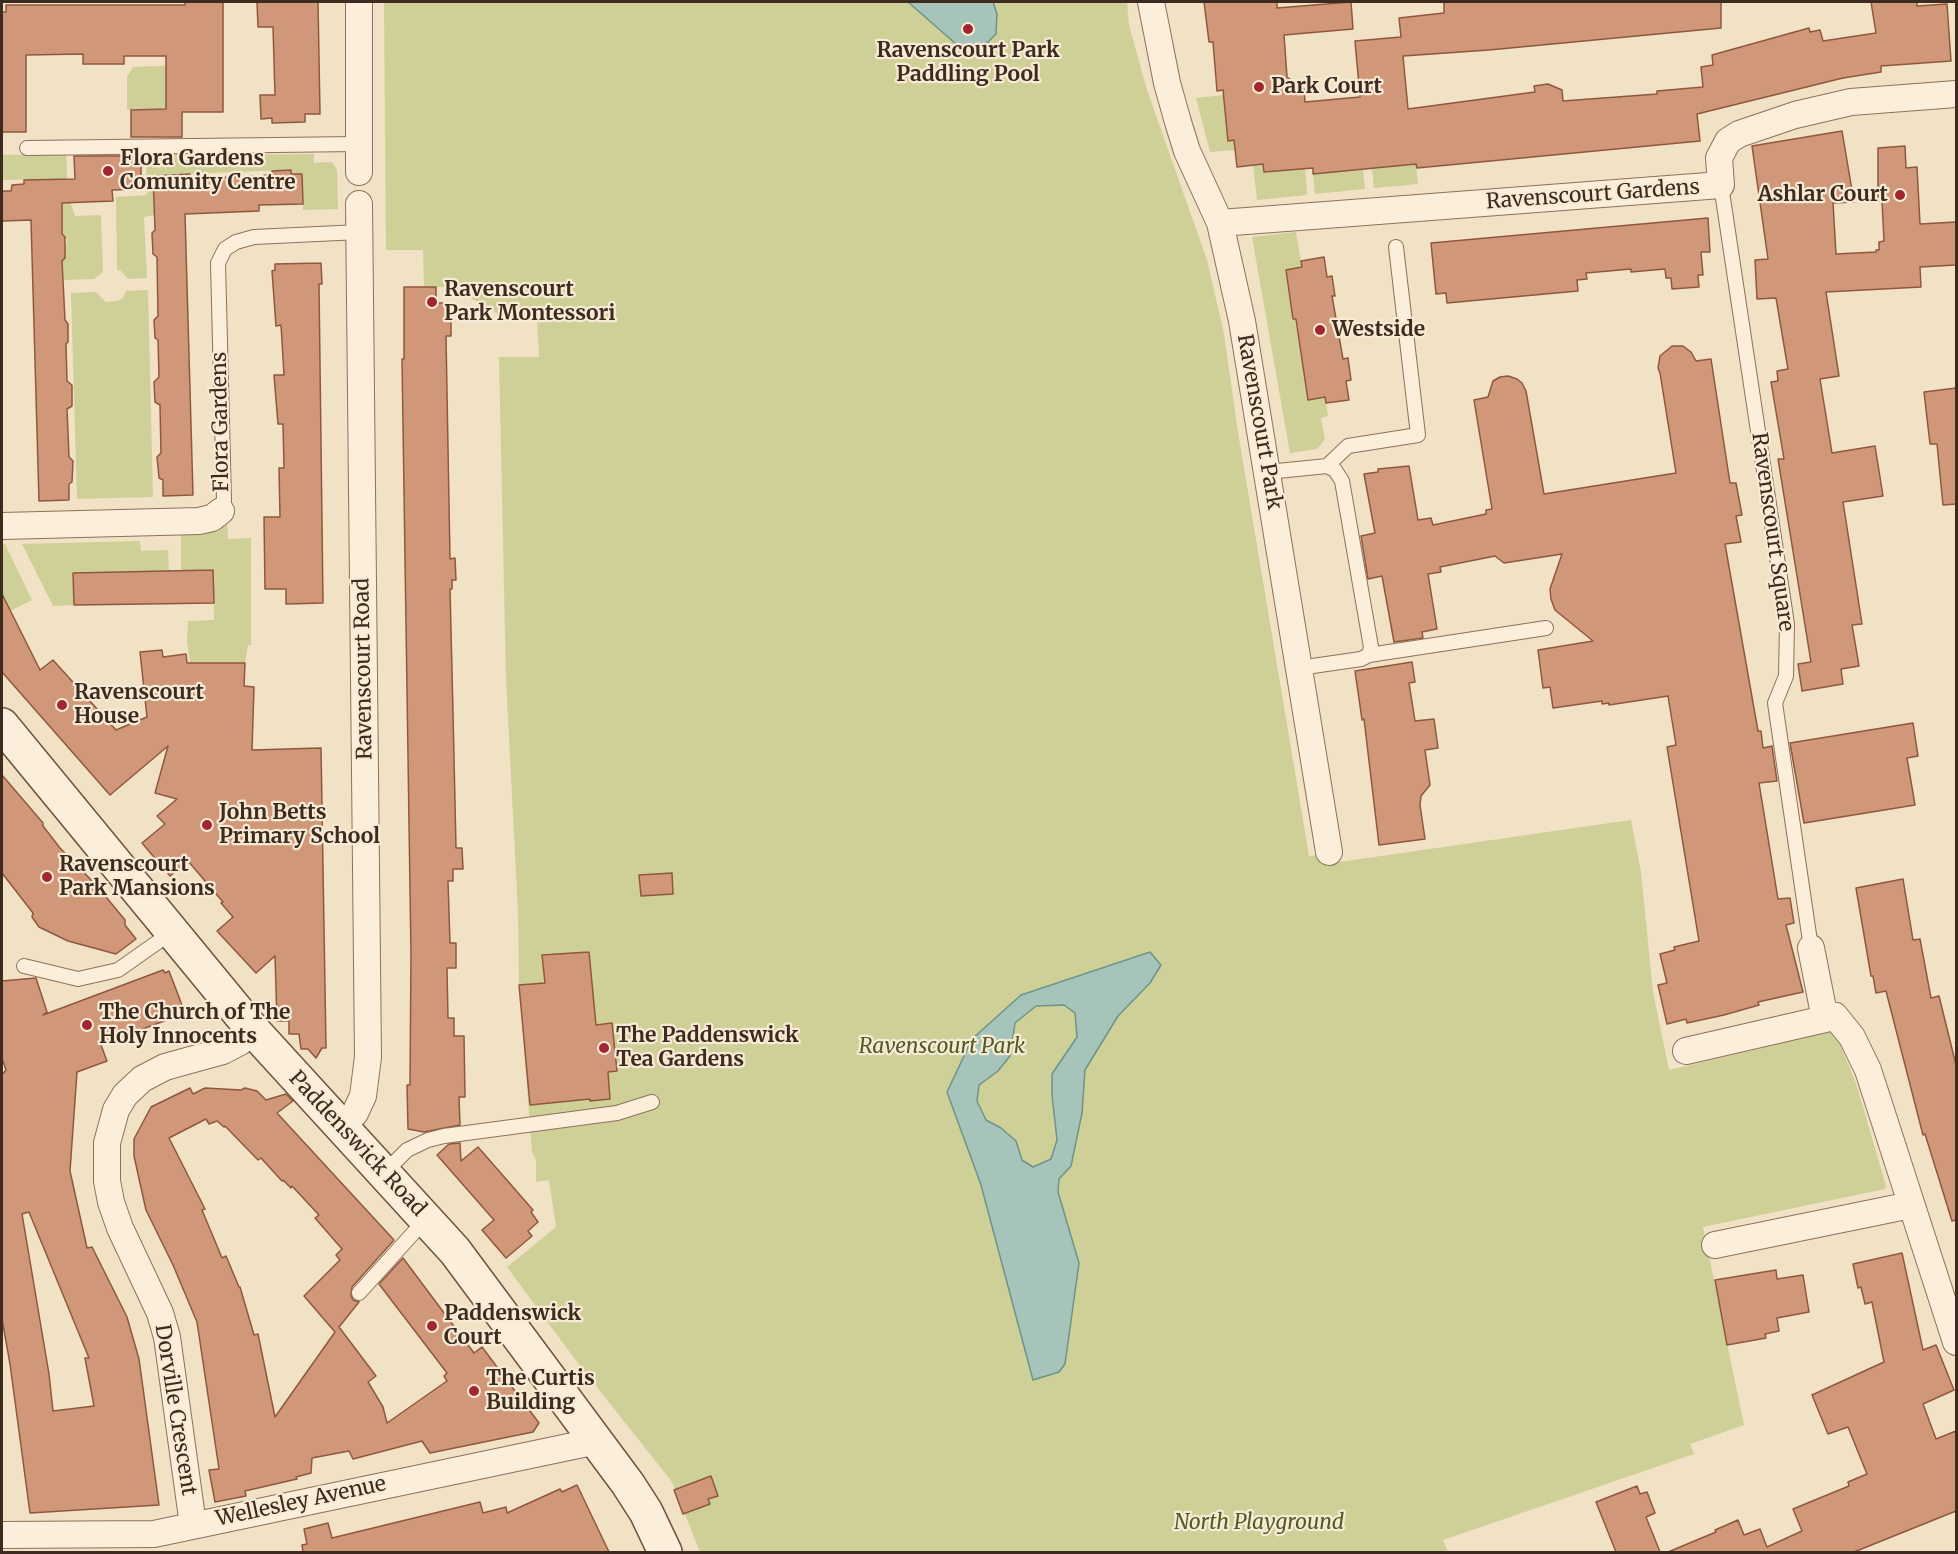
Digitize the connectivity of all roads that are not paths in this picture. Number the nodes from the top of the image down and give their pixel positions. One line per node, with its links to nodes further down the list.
1 (359, 2): 4 (street)
2 (1151, 2): 9 (street, Ravenscourt Park)
3 (1956, 94): 7 (street, Ravenscourt Gardens)
4 (358, 144): 5 (lane); 6 (street)
5 (27, 148)
6 (359, 172): 8 (lane)
7 (1721, 185): 9 (street, Ravenscourt Gardens); 22 (lane, Ravenscourt Square)
8 (359, 204): 10 (street, Ravenscourt Road)
9 (1220, 223): 13 (street, Ravenscourt Park)
10 (360, 232): 14 (lane, Flora Gardens); 28 (street, Ravenscourt Road)
11 (1396, 247): 12 (lane)
12 (1327, 466): 13 (lane); 17 (lane)
13 (1268, 472): 18 (street, Ravenscourt Park)
14 (220, 511): 15 (street, Flora Gardens)
15 (2, 526)
16 (1546, 628): 17 (lane)
17 (1369, 655): 18 (lane)
18 (1299, 668): 20 (street, Ravenscourt Park)
19 (2, 725): 21 (main road, Paddenswick Road)
20 (1329, 852)
21 (172, 932): 23 (lane); 25 (main road, Paddenswick Road)
22 (1811, 948): 24 (street, Ravenscourt Square)
23 (24, 966)
24 (1825, 1019): 26 (street); 30 (street)
25 (253, 1030): 28 (main road, Paddenswick Road); 36 (street, Dorville Crescent)
26 (1686, 1051)
27 (652, 1102): 29 (lane)
28 (341, 1127): 29 (main road, Paddenswick Road)
29 (384, 1173): 31 (main road, Paddenswick Road)
30 (1911, 1205): 32 (street); 34 (street)
31 (426, 1219): 33 (lane); 35 (main road, Paddenswick Road)
32 (1715, 1245)
33 (359, 1293)
34 (1956, 1342)
35 (597, 1440): 36 (street, Wellesley Avenue); 39 (main road, Paddenswick Road)
36 (193, 1525): 38 (street, Wellesley Avenue)
37 (2, 1535): 38 (street, Wellesley Avenue)
38 (157, 1543)
39 (665, 1552)

